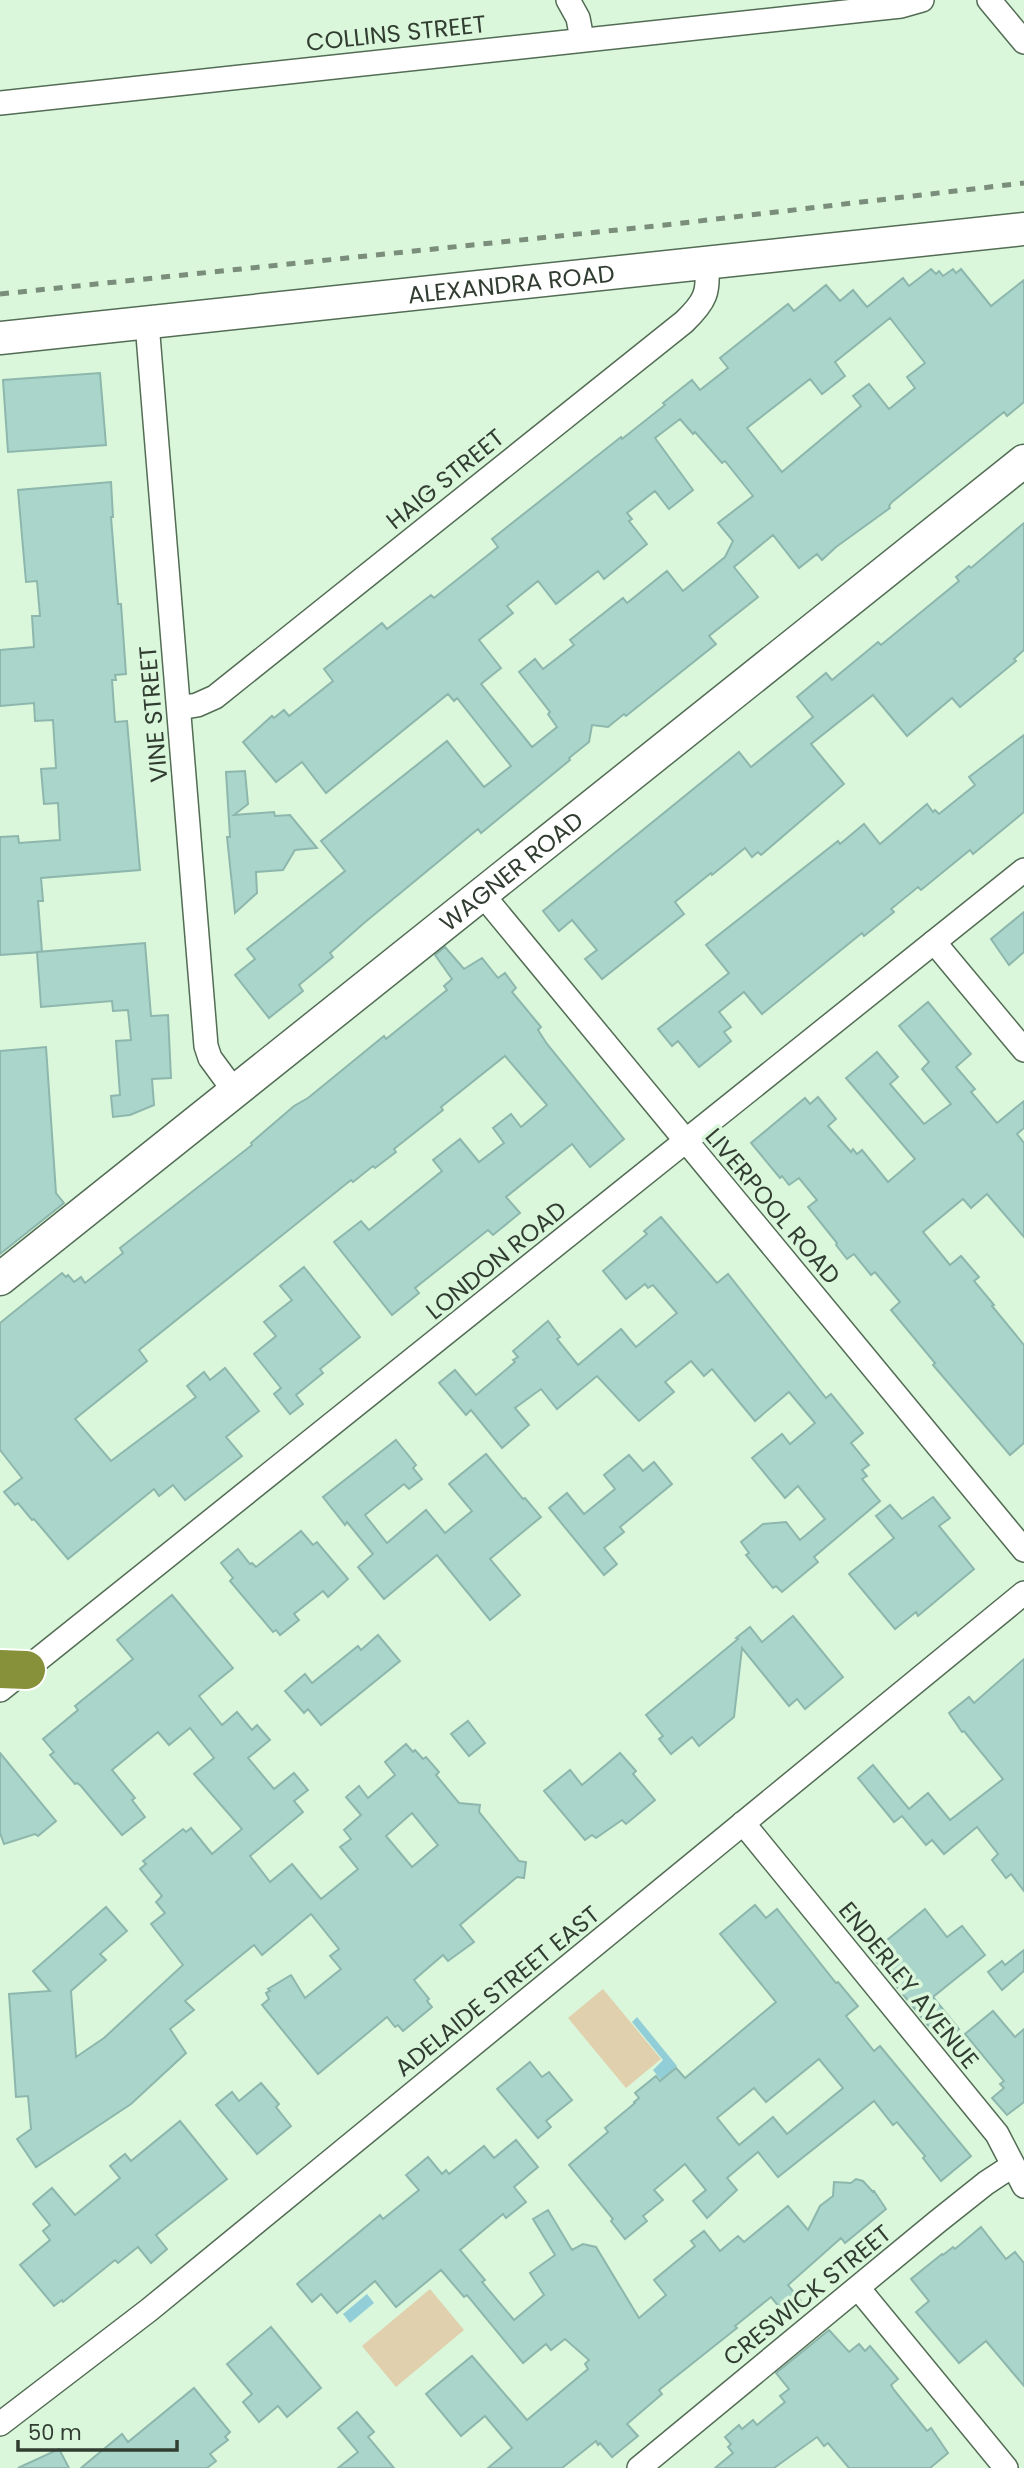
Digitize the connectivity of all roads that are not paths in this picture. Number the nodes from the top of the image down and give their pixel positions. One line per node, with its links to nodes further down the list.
1 (568, 0): 4 (street)
2 (922, 0): 4 (street, COLLINS STREET)
3 (989, 0): 5 (street)
4 (582, 39): 6 (street, COLLINS STREET)
5 (1024, 42)
6 (0, 103)
7 (1024, 229): 8 (street, ALEXANDRA ROAD)
8 (706, 262): 9 (street, ALEXANDRA ROAD); 12 (street, HAIG STREET)
9 (147, 323): 10 (street, ALEXANDRA ROAD); 12 (street, VINE STREET)
10 (0, 338)
11 (1024, 461): 14 (street, WAGNER ROAD)
12 (179, 708): 17 (street, VINE STREET)
13 (1024, 870): 15 (street, LONDON ROAD)
14 (482, 894): 17 (street, WAGNER ROAD); 18 (street, LIVERPOOL ROAD)
15 (934, 942): 16 (street); 18 (street, LONDON ROAD)
16 (1024, 1050)
17 (235, 1092): 19 (street, WAGNER ROAD)
18 (685, 1142): 20 (street, LIVERPOOL ROAD); 22 (street, LONDON ROAD)
19 (0, 1279)
20 (1024, 1550)
21 (1024, 1594): 23 (street, ADELAIDE STREET EAST)
22 (9, 1676)
23 (743, 1823): 24 (street, ENDERLEY AVENUE); 27 (street, ADELAIDE STREET EAST)
24 (1012, 2166): 25 (street, ENDERLEY AVENUE); 26 (street, CRESWICK STREET)
25 (1024, 2186)
26 (858, 2288): 28 (street, CRESWICK STREET); 29 (street)
27 (0, 2424)
28 (639, 2468)
29 (1006, 2468)

